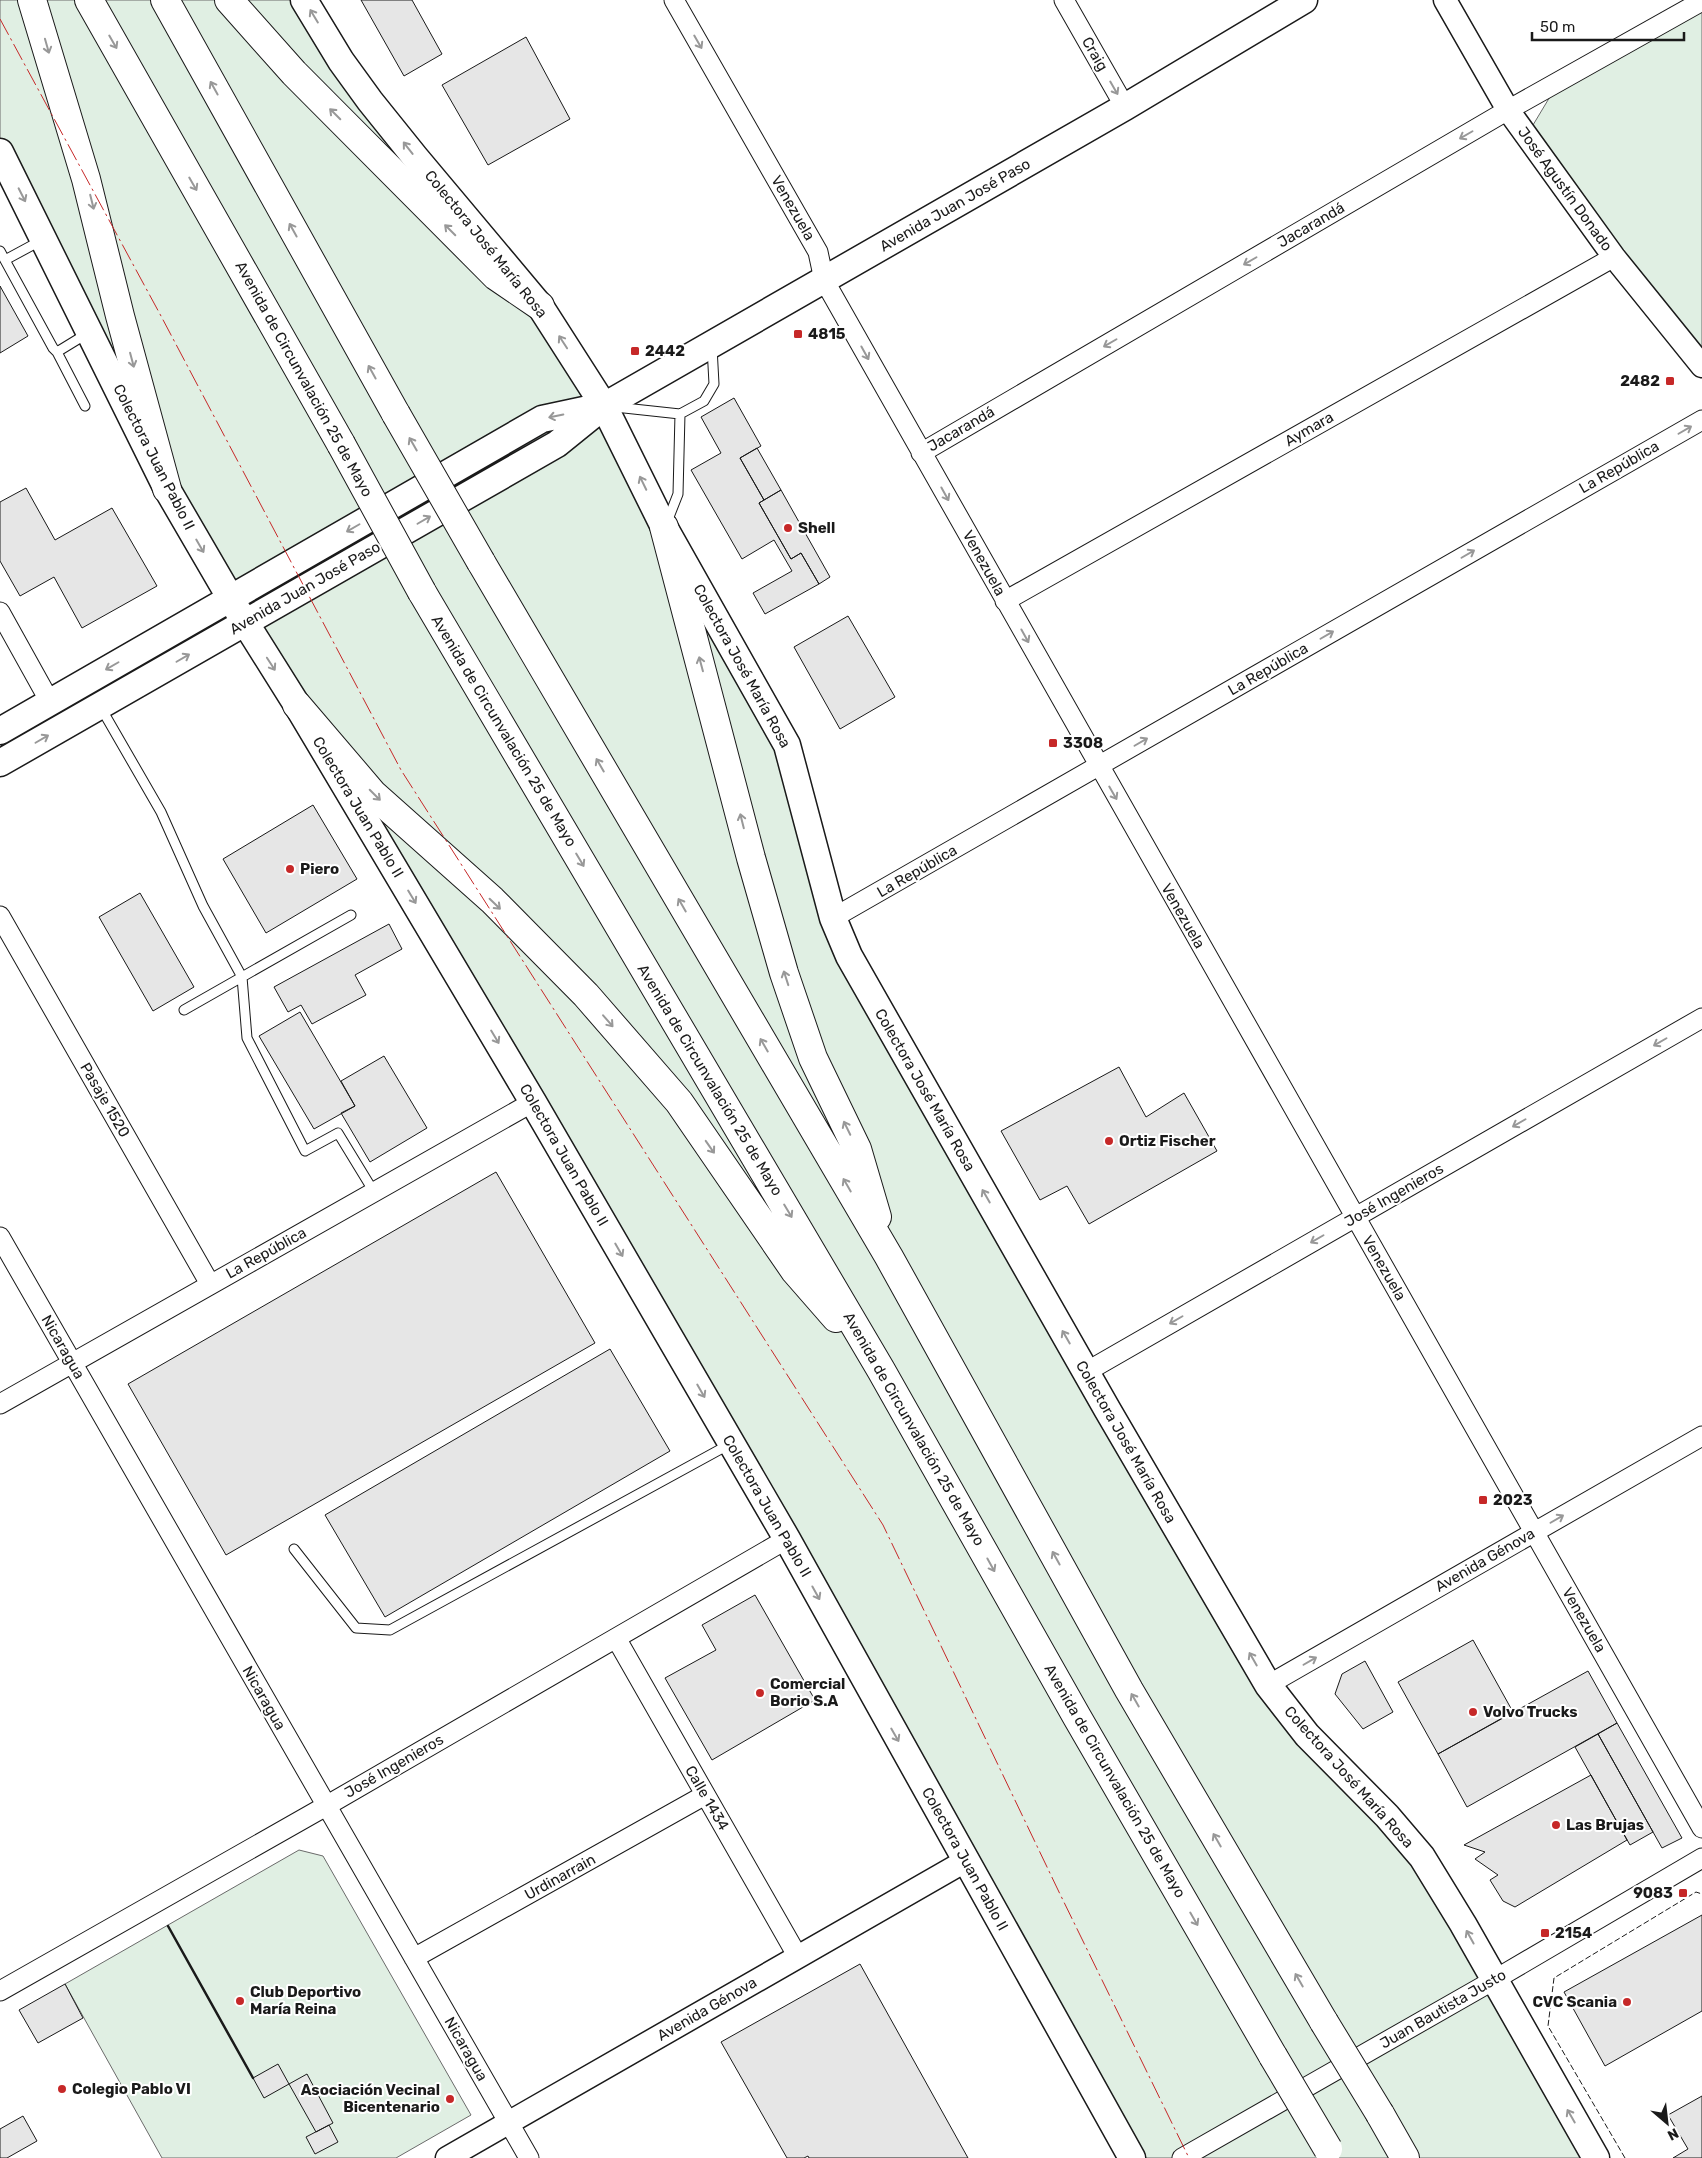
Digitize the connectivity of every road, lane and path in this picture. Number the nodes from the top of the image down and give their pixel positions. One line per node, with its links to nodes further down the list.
1 (32, 0): 28 (highway, one-way to 28)
2 (89, 0): 53 (highway, Avenida de Circunvalación 25 de Mayo, one-way to 53, bridge)
3 (165, 0): 50 (highway, one-way to 3, bridge)
4 (229, 0): 18 (highway, one-way to 4)
5 (304, 0): 18 (main road, Colectora José María Rosa, one-way to 5)
6 (674, 0): 17 (street, Venezuela, one-way to 17)
7 (1064, 0): 11 (street, Craig, one-way to 11)
8 (1304, 0): 11 (main road, Avenida Juan José Paso)
9 (1445, 0): 12 (street, José Agustín Donado)
10 (1702, 1): 12 (street, Jacarandá)
11 (1126, 107): 17 (main road, Avenida Juan José Paso)
12 (1508, 110): 16 (street, José Agustín Donado); 27 (street, Jacarandá, one-way to 27)
13 (0, 153): 14 (main road, Colectora Juan Pablo II, one-way to 14)
14 (44, 239): 15 (lane); 19 (main road, Colectora Juan Pablo II)
15 (2, 256): 21 (lane)
16 (1614, 257): 22 (street, José Agustín Donado); 31 (street, Aymara)
17 (824, 280): 20 (main road, Avenida Juan José Paso); 27 (street, Venezuela, one-way to 27)
18 (540, 306): 24 (main road, Colectora José María Rosa, one-way to 18)
19 (90, 332): 21 (lane); 28 (main road, Colectora Juan Pablo II)
20 (712, 344): 24 (main road, Avenida Juan José Paso); 25 (lane)
21 (57, 352): 23 (lane)
22 (1702, 366)
23 (85, 406)
24 (604, 406): 25 (lane); 29 (main road, Colectora José María Rosa, one-way to 24); 30 (main road, Avenida Juan José Paso, one-way to 30); 33 (main road, Avenida Juan José Paso, one-way to 24)
25 (680, 414): 29 (lane)
26 (1702, 420): 39 (street, La República, one-way to 26)
27 (921, 453): 31 (street, Venezuela, one-way to 31)
28 (167, 489): 30 (main road, Colectora Juan Pablo II, one-way to 30)
29 (664, 527): 42 (main road, Colectora José María Rosa); 50 (highway, one-way to 29)
30 (230, 598): 33 (main road, Colectora Juan Pablo II); 34 (main road, Avenida Juan José Paso, one-way to 34)
31 (1005, 601): 39 (street, Venezuela, one-way to 39)
32 (0, 612): 34 (street)
33 (245, 623): 35 (main road, Colectora Juan Pablo II, one-way to 35); 36 (main road, Avenida Juan José Paso, one-way to 33)
34 (50, 702): 37 (main road, Avenida Juan José Paso)
35 (298, 705): 46 (main road, Colectora Juan Pablo II, one-way to 46); 53 (highway, one-way to 53)
36 (100, 706): 38 (main road, Avenida Juan José Paso, one-way to 36); 43 (lane)
37 (0, 731)
38 (0, 763)
39 (1098, 766): 42 (street, La República); 48 (street, Venezuela, one-way to 48)
40 (351, 914): 43 (lane)
41 (0, 916): 51 (street, Pasaje 1520)
42 (834, 918): 54 (main road, Colectora José María Rosa, one-way to 42)
43 (242, 977): 44 (lane); 47 (lane)
44 (184, 1010)
45 (1702, 1018): 48 (street, José Ingenieros, one-way to 48)
46 (533, 1102): 47 (street, La República); 57 (main road, Colectora Juan Pablo II, one-way to 57)
47 (374, 1192): 51 (street, La República)
48 (1355, 1218): 54 (street, José Ingenieros, one-way to 54); 58 (street, Venezuela)
49 (0, 1237): 52 (street, Nicaragua)
50 (889, 1257): 78 (highway, one-way to 50, bridge)
51 (210, 1284): 52 (street, La República)
52 (72, 1363): 55 (street, La República); 64 (street, Nicaragua)
53 (882, 1370): 73 (highway, Avenida de Circunvalación 25 de Mayo, one-way to 73, bridge)
54 (1086, 1372): 62 (main road, Colectora José María Rosa, one-way to 54)
55 (0, 1404)
56 (1702, 1436): 58 (street, Avenida Génova, one-way to 56)
57 (731, 1443): 59 (main road, Colectora Juan Pablo II); 60 (lane)
58 (1534, 1532): 62 (street, Avenida Génova, one-way to 58); 65 (street, Venezuela)
59 (787, 1539): 61 (street, José Ingenieros); 67 (main road, Colectora Juan Pablo II, one-way to 67)
60 (294, 1549)
61 (616, 1638): 63 (street, Calle 1434); 64 (street, José Ingenieros)
62 (1268, 1685): 70 (main road, Colectora José María Rosa, one-way to 62)
63 (705, 1795): 68 (street, Calle 1434); 69 (street, Urdinarrain)
64 (326, 1806): 69 (street, Nicaragua); 71 (street, José Ingenieros)
65 (1702, 1828)
66 (1702, 1858): 70 (street, Juan Bautista Justo)
67 (967, 1860): 68 (street, Avenida Génova); 76 (main road, Colectora Juan Pablo II)
68 (798, 1957): 72 (street, Avenida Génova)
69 (414, 1958): 72 (street, Nicaragua)
70 (1494, 1980): 77 (street, Juan Bautista Justo); 79 (main road, Colectora José María Rosa, one-way to 70)
71 (0, 1991)
72 (508, 2123): 74 (street, Avenida Génova); 75 (street, Nicaragua)
73 (1331, 2153)
74 (447, 2158)
75 (529, 2158)
76 (1132, 2158)
77 (1182, 2158)
78 (1405, 2158)
79 (1596, 2158)

